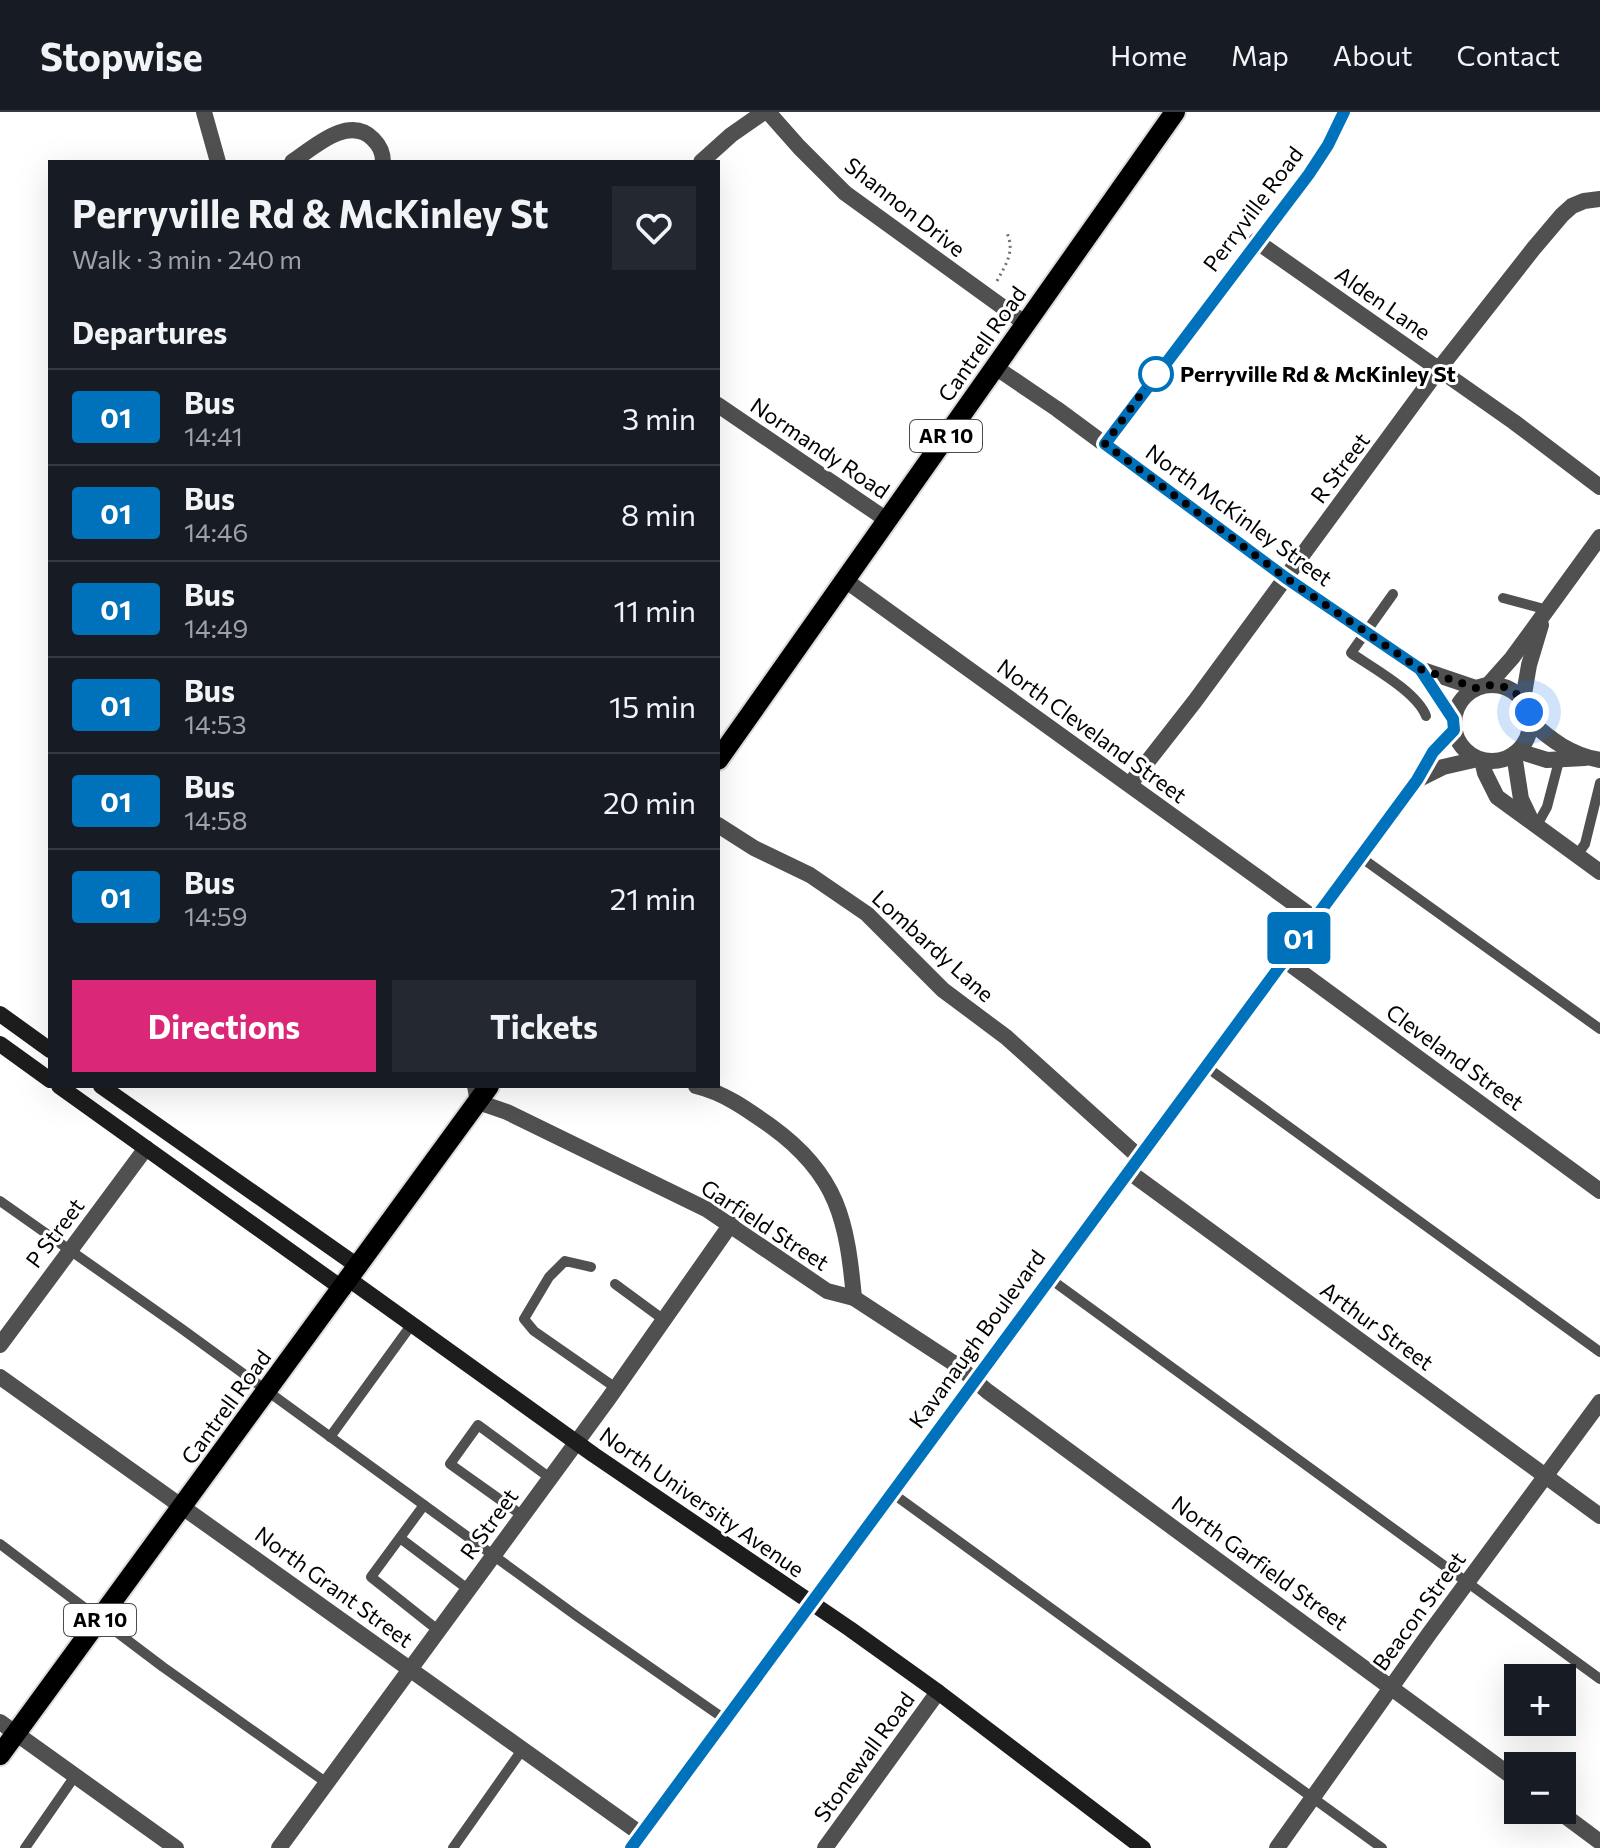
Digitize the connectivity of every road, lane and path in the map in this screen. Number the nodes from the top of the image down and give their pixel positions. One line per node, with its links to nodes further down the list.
1 (204, 112): 5 (street)
2 (766, 112): 8 (street); 12 (street, Shannon Drive)
3 (1175, 112): 13 (main road, Cantrell Road / AR 10)
4 (1344, 112): 11 (street, Perryville Road)
5 (217, 160)
6 (295, 160): 7 (street)
7 (383, 160)
8 (703, 160)
9 (1600, 199): 15 (street, R Street)
10 (1007, 233): 12 (path)
11 (1256, 241): 15 (street, Alden Lane); 17 (street, Perryville Road)
12 (987, 298): 13 (street, Shannon Drive)
13 (1026, 324): 14 (main road, Cantrell Road / AR 10)
14 (995, 367): 17 (street, North McKinley Street); 19 (main road, Cantrell Road / AR 10)
15 (1439, 369): 18 (street, Alden Lane); 21 (street, R Street)
16 (721, 410): 19 (street, Normandy Road)
17 (1105, 444): 21 (street, North McKinley Street)
18 (1600, 487)
19 (887, 520): 22 (main road, Cantrell Road / AR 10)
20 (1600, 537): 25 (street)
21 (1286, 578): 26 (street, North McKinley Street); 40 (street, R Street)
22 (845, 580): 34 (main road, Cantrell Road / AR 10); 40 (street, North Cleveland Street)
23 (1393, 594): 26 (lane)
24 (1503, 598): 25 (lane)
25 (1546, 613): 28 (street); 29 (street)
26 (1364, 632): 27 (street, North McKinley Street); 30 (lane)
27 (1420, 669): 28 (street); 32 (street)
28 (1482, 686): 29 (street); 32 (street)
29 (1523, 700): 31 (street)
30 (1426, 716)
31 (1530, 721): 33 (street); 35 (street)
32 (1454, 724): 36 (street); 38 (street)
33 (1516, 752): 36 (street); 37 (street); 41 (street)
34 (720, 757)
35 (1592, 759): 37 (street)
36 (1480, 760): 38 (street); 41 (street)
37 (1559, 761): 41 (lane)
38 (1417, 780): 44 (street, Kavanaugh Boulevard)
39 (1600, 783): 43 (lane)
40 (1130, 784): 46 (street, North Cleveland Street)
41 (1534, 823): 43 (street)
42 (720, 826): 59 (street, Lombardy Lane)
43 (1577, 855): 45 (street)
44 (1359, 856): 46 (street, Kavanaugh Boulevard); 49 (lane)
45 (1600, 872)
46 (1314, 918): 47 (street, Kavanaugh Boulevard)
47 (1283, 959): 52 (street, Kavanaugh Boulevard); 61 (street, Cleveland Street)
48 (0, 1014): 51 (street)
49 (1600, 1029)
50 (0, 1044): 53 (street)
51 (48, 1049)
52 (1205, 1066): 59 (street, Kavanaugh Boulevard); 73 (lane)
53 (48, 1079)
54 (62, 1088): 58 (street, North University Avenue)
55 (104, 1088): 66 (street, North University Avenue)
56 (702, 1088): 69 (street)
57 (480, 1091): 63 (street, Garfield Street); 66 (main road, Cantrell Road / AR 10)
58 (146, 1148): 64 (street, P Street); 66 (street, North University Avenue)
59 (1138, 1156): 60 (street, Kavanaugh Boulevard)
60 (1128, 1171): 67 (street, Kavanaugh Boulevard); 81 (street, Arthur Street)
61 (1600, 1191)
62 (0, 1201): 64 (lane)
63 (731, 1224): 69 (street, Garfield Street); 70 (street, R Street)
64 (70, 1251): 72 (street, P Street); 77 (lane)
65 (591, 1267): 76 (lane)
66 (350, 1278): 71 (street, North University Avenue); 77 (main road, Cantrell Road / AR 10)
67 (1049, 1278): 75 (street, Kavanaugh Boulevard); 91 (lane)
68 (615, 1284): 70 (lane)
69 (854, 1298): 75 (street, Garfield Street)
70 (664, 1320): 76 (street, R Street)
71 (412, 1324): 79 (lane); 80 (street, North University Avenue)
72 (0, 1345)
73 (1600, 1352)
74 (0, 1377): 85 (street, North Grant Street)
75 (975, 1381): 83 (street, Kavanaugh Boulevard); 98 (street, North Garfield Street)
76 (616, 1388): 80 (street, R Street)
77 (266, 1392): 79 (lane); 85 (main road, Cantrell Road / AR 10)
78 (1600, 1402): 81 (street, Beacon Street)
79 (330, 1437): 84 (lane)
80 (577, 1442): 82 (street, R Street); 93 (street, North University Avenue)
81 (1546, 1476): 87 (street, Arthur Street); 91 (street, Beacon Street)
82 (550, 1478): 86 (street, R Street); 86 (lane)
83 (892, 1493): 93 (street, Kavanaugh Boulevard); 107 (lane)
84 (424, 1505): 88 (lane); 90 (lane)
85 (183, 1506): 94 (main road, Cantrell Road / AR 10); 96 (street, North Grant Street)
86 (523, 1516): 90 (street, R Street)
87 (1600, 1516)
88 (400, 1538): 92 (lane); 95 (lane)
89 (0, 1544): 94 (lane)
90 (494, 1555): 92 (street, R Street); 100 (lane)
91 (1467, 1582): 97 (lane); 98 (street, Beacon Street)
92 (469, 1590): 95 (street, R Street)
93 (811, 1604): 99 (street, North University Avenue); 100 (street, Kavanaugh Boulevard)
94 (100, 1620): 101 (main road, Cantrell Road / AR 10); 106 (lane)
95 (439, 1631): 96 (street, R Street)
96 (410, 1669): 102 (street, North Grant Street); 106 (street, R Street)
97 (1600, 1679)
98 (1391, 1687): 104 (street, North Garfield Street); 107 (street, Beacon Street)
99 (938, 1692): 111 (street, North University Avenue); 117 (street, Stonewall Road)
100 (726, 1720): 109 (street, Kavanaugh Boulevard)
101 (8, 1728): 103 (main road, Cantrell Road / AR 10); 105 (street)
102 (522, 1750): 109 (street, North Grant Street); 115 (lane)
103 (0, 1755)
104 (1504, 1771)
105 (75, 1776): 112 (lane); 113 (street)
106 (327, 1783): 114 (street, R Street)
107 (1312, 1798): 118 (street, Beacon Street); 119 (lane)
108 (1576, 1824): 110 (street)
109 (641, 1834): 116 (street, Kavanaugh Boulevard)
110 (1600, 1842)
111 (1139, 1847)
112 (25, 1848)
113 (176, 1848)
114 (279, 1848)
115 (453, 1848)
116 (631, 1848)
117 (825, 1848)
118 (1277, 1848)
119 (1382, 1848)

